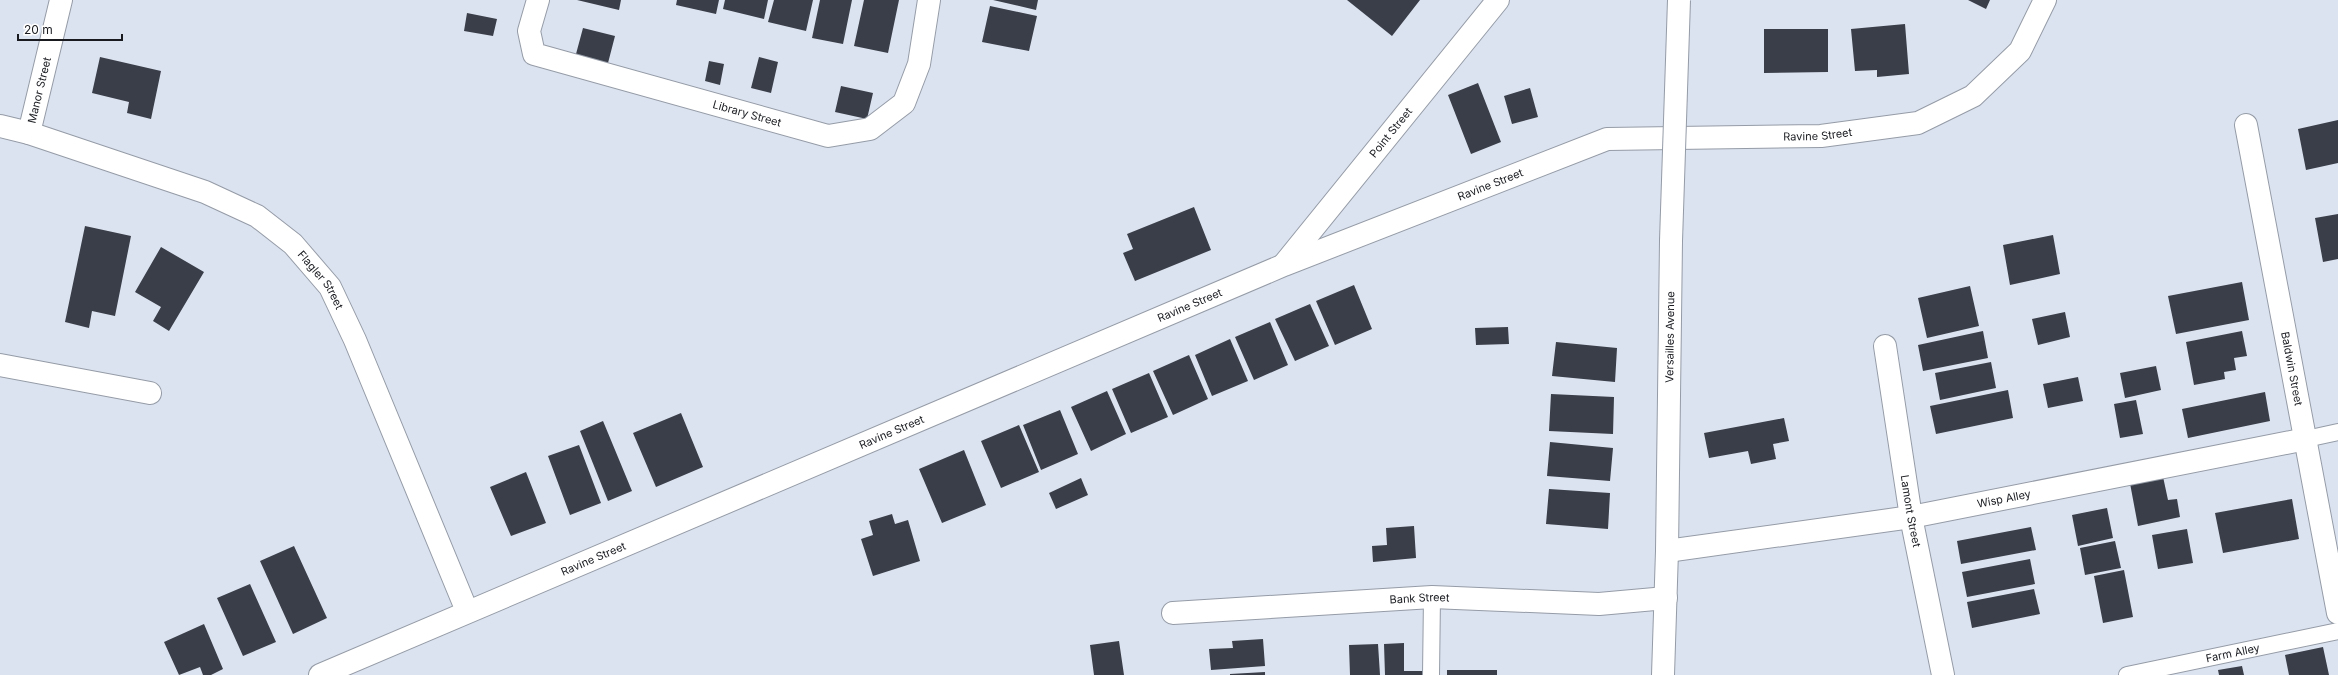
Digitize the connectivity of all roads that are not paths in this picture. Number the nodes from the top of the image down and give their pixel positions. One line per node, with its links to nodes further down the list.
1 (61, 0): 9 (street, Manor Street)
2 (538, 0): 3 (street, Library Street)
3 (929, 0)
4 (1498, 0): 10 (street, Point Street)
5 (1679, 0): 17 (street, Versailles Avenue, bridge)
6 (2045, 0): 10 (street, Ravine Street)
7 (2246, 125): 15 (street, Baldwin Street)
8 (0, 126): 9 (street, Flagler Street)
9 (29, 133): 20 (street, Flagler Street)
10 (1284, 265): 20 (street, Ravine Street)
11 (1885, 346): 16 (street, Lamont Street)
12 (0, 365): 13 (street)
13 (150, 393)
14 (2338, 432): 15 (lane, Wisp Alley)
15 (2306, 439): 16 (street, Wisp Alley); 22 (street, Baldwin Street)
16 (1910, 517): 17 (street, Wisp Alley); 27 (street, Lamont Street)
17 (1667, 550): 19 (street, Versailles Avenue)
18 (1432, 597): 19 (street, Bank Street); 21 (street, Bank Street); 25 (lane)
19 (1666, 598): 26 (street, Versailles Avenue)
20 (467, 612): 24 (street, Ravine Street)
21 (1172, 613)
22 (2338, 613)
23 (2338, 631): 28 (lane, Farm Alley)
24 (320, 675)
25 (1431, 675)
26 (1663, 675)
27 (1943, 675)
28 (2127, 675)

